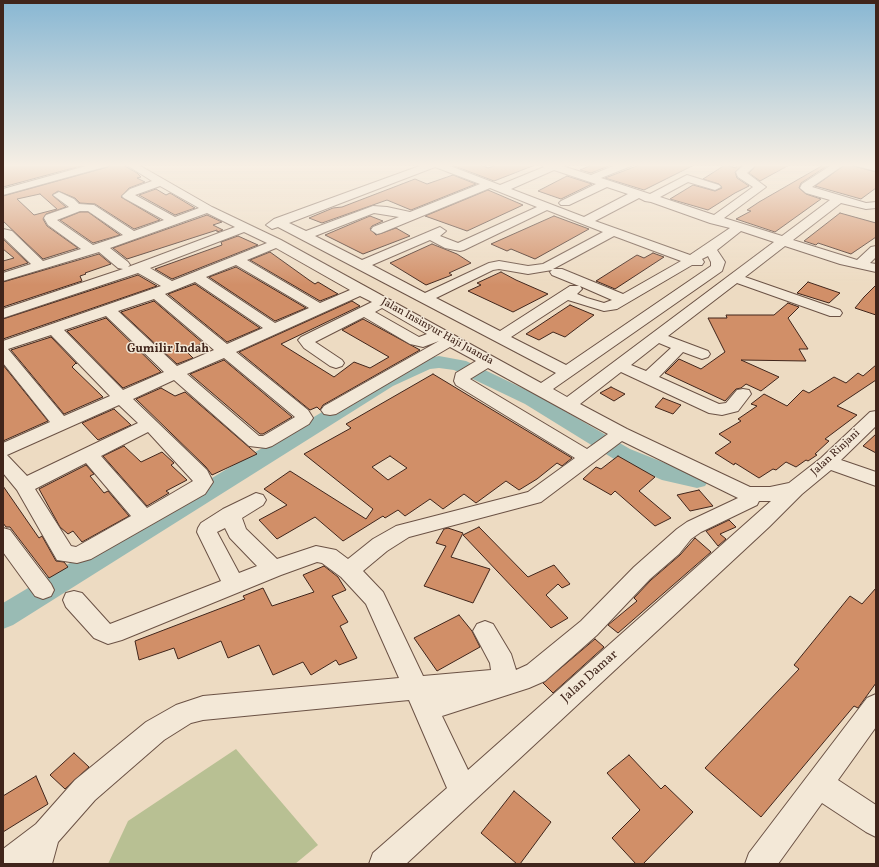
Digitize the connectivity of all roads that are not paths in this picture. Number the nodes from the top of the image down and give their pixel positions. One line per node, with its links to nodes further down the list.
1 (73, 204): 15 (street)
2 (144, 204): 20 (street)
3 (200, 204): 16 (street, Jalan Insinyur Haji Juanda)
4 (325, 204): 21 (street)
5 (443, 204): 17 (street)
6 (543, 204): 14 (street)
7 (567, 204): 18 (street)
8 (616, 204): 18 (street)
9 (666, 204): 19 (street)
10 (736, 204): 19 (street)
11 (832, 204): 29 (street)
12 (860, 204): 13 (street)
13 (876, 205)
14 (547, 206): 18 (street); 37 (street)
15 (76, 208): 27 (street); 31 (street)
16 (208, 209): 20 (street); 22 (street, Jalan Insinyur Haji Juanda)
17 (410, 216): 24 (street); 28 (street)
18 (590, 218): 25 (street)
19 (714, 220): 23 (street)
20 (174, 221): 27 (street)
21 (278, 222): 22 (street); 28 (street)
22 (245, 227): 30 (street, Jalan Insinyur Haji Juanda); 36 (street); 40 (street)
23 (739, 227): 29 (street); 32 (street)
24 (377, 230)
25 (613, 231): 35 (street); 50 (street)
26 (3, 232): 39 (street)
27 (133, 236): 31 (street)
28 (305, 236): 37 (street)
29 (784, 242): 38 (street); 46 (street)
30 (277, 244): 34 (street); 48 (street, Jalan Insinyur Haji Juanda)
31 (96, 249): 36 (street); 39 (street)
32 (710, 249): 35 (street); 41 (street)
33 (876, 250): 38 (street)
34 (238, 260): 45 (street); 54 (street)
35 (690, 260): 41 (street); 51 (street)
36 (123, 265): 59 (street)
37 (362, 265): 50 (street)
38 (859, 265): 42 (street)
39 (41, 266): 44 (street)
40 (140, 268): 47 (street); 59 (street)
41 (717, 268): 53 (street)
42 (876, 268)
43 (556, 272): 51 (street)
44 (3, 277)
45 (197, 277): 47 (street); 61 (street)
46 (735, 278): 57 (street); 58 (street)
47 (172, 287): 49 (street)
48 (362, 290): 52 (street, Jalan Insinyur Haji Juanda); 54 (street)
49 (155, 294): 55 (street); 67 (street)
50 (425, 298): 64 (street)
51 (623, 299): 64 (street)
52 (384, 302): 56 (street); 62 (street, Jalan Insinyur Haji Juanda)
53 (661, 306): 58 (street); 73 (street)
54 (320, 308): 61 (street)
55 (108, 310): 60 (street); 74 (street)
56 (365, 312): 62 (street); 70 (street)
57 (835, 312)
58 (683, 315): 63 (street)
59 (11, 318): 60 (street); 65 (street)
60 (53, 328): 78 (street)
61 (274, 329): 67 (street)
62 (444, 337): 72 (street, Jalan Insinyur Haji Juanda); 80 (street)
63 (657, 337): 66 (street); 71 (street)
64 (499, 338): 73 (street)
65 (3, 346)
66 (681, 346): 69 (street); 75 (street)
67 (226, 350): 74 (street); 74 (street)
68 (3, 353): 82 (street)
69 (702, 354)
70 (336, 363)
71 (619, 365): 75 (street); 79 (street)
72 (477, 367): 76 (street, Jalan Insinyur Haji Juanda); 87 (street)
73 (567, 372): 76 (street)
74 (175, 373): 78 (street)
75 (648, 379): 77 (street)
76 (543, 389): 79 (street, Jalan Insinyur Haji Juanda)
77 (742, 394)
78 (121, 397): 82 (street); 83 (street)
79 (569, 404): 84 (street, Jalan Insinyur Haji Juanda)
80 (330, 410)
81 (876, 416): 89 (street, Jalan Rinjani)
82 (60, 424): 85 (street)
83 (150, 424): 86 (street); 96 (street)
84 (616, 437): 87 (street); 93 (street, Jalan Insinyur Haji Juanda)
85 (3, 450)
86 (89, 454): 91 (street); 96 (street)
87 (591, 454): 100 (street)
88 (3, 460): 91 (street)
89 (828, 462): 90 (street); 92 (street, Jalan Rinjani)
90 (876, 479)
91 (24, 486): 96 (street)
92 (795, 490): 93 (street); 97 (street, Jalan Damar)
93 (749, 497): 97 (street); 105 (street)
94 (256, 500): 95 (street)
95 (230, 514): 99 (street); 101 (street)
96 (144, 518)
97 (762, 522): 108 (street, Jalan Damar)
98 (3, 536): 102 (street)
99 (273, 569): 100 (street); 101 (street)
100 (349, 571): 105 (street)
101 (234, 585): 103 (street)
102 (43, 590)
103 (74, 600)
104 (485, 631): 105 (street)
105 (422, 699): 108 (street); 110 (street)
106 (876, 706): 107 (street)
107 (819, 784): 109 (street); 114 (street)
108 (462, 791): 113 (street, Jalan Damar)
109 (876, 822)
110 (46, 834): 111 (street); 112 (street)
111 (8, 864)
112 (37, 864)
113 (384, 864)
114 (760, 864)

